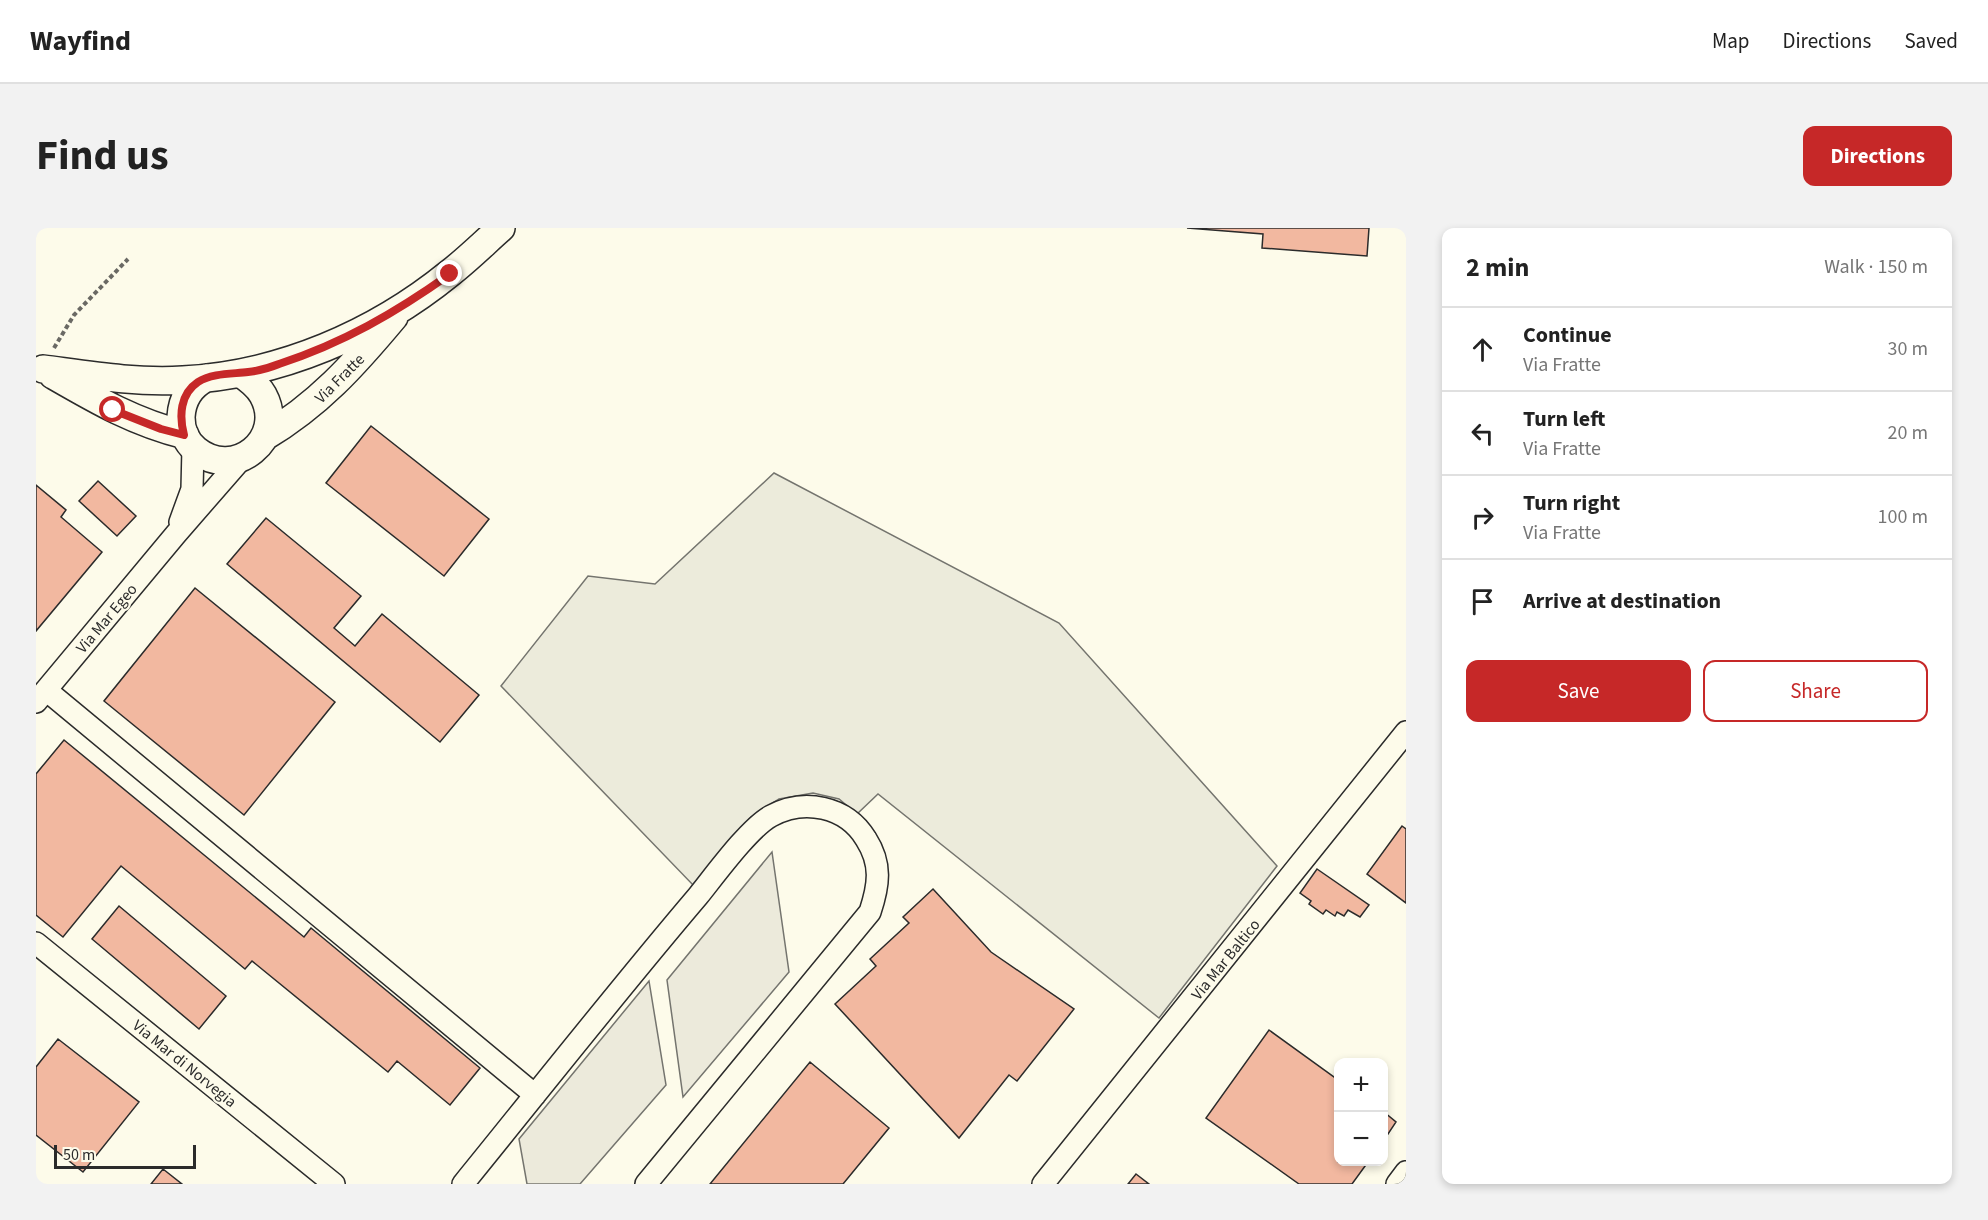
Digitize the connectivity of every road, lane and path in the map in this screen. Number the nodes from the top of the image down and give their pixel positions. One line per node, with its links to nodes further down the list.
1 (501, 228): 3 (main road, Via Fratte)
2 (128, 259): 4 (path)
3 (402, 307): 5 (main road, Via Fratte); 7 (main road, Via Fratte)
4 (39, 367): 6 (main road, Via Fratte); 8 (main road)
5 (240, 373): 6 (main road, Via Fratte); 7 (main road)
6 (206, 378): 8 (main road)
7 (264, 437): 9 (main road, Via Fratte)
8 (189, 442): 9 (main road); 10 (street, Via Mar Egeo)
9 (243, 457): 10 (street, Via Mar Egeo)
10 (176, 534): 11 (street, Via Mar Egeo)
11 (41, 696): 14 (street)
12 (1406, 732): 19 (street, Via Mar Baltico)
13 (36, 943): 16 (street, Via Mar di Norvegia)
14 (535, 1095): 17 (street); 18 (street)
15 (1406, 1172): 20 (street)
16 (334, 1184)
17 (463, 1184)
18 (646, 1184)
19 (1043, 1184)
20 (1397, 1184)

